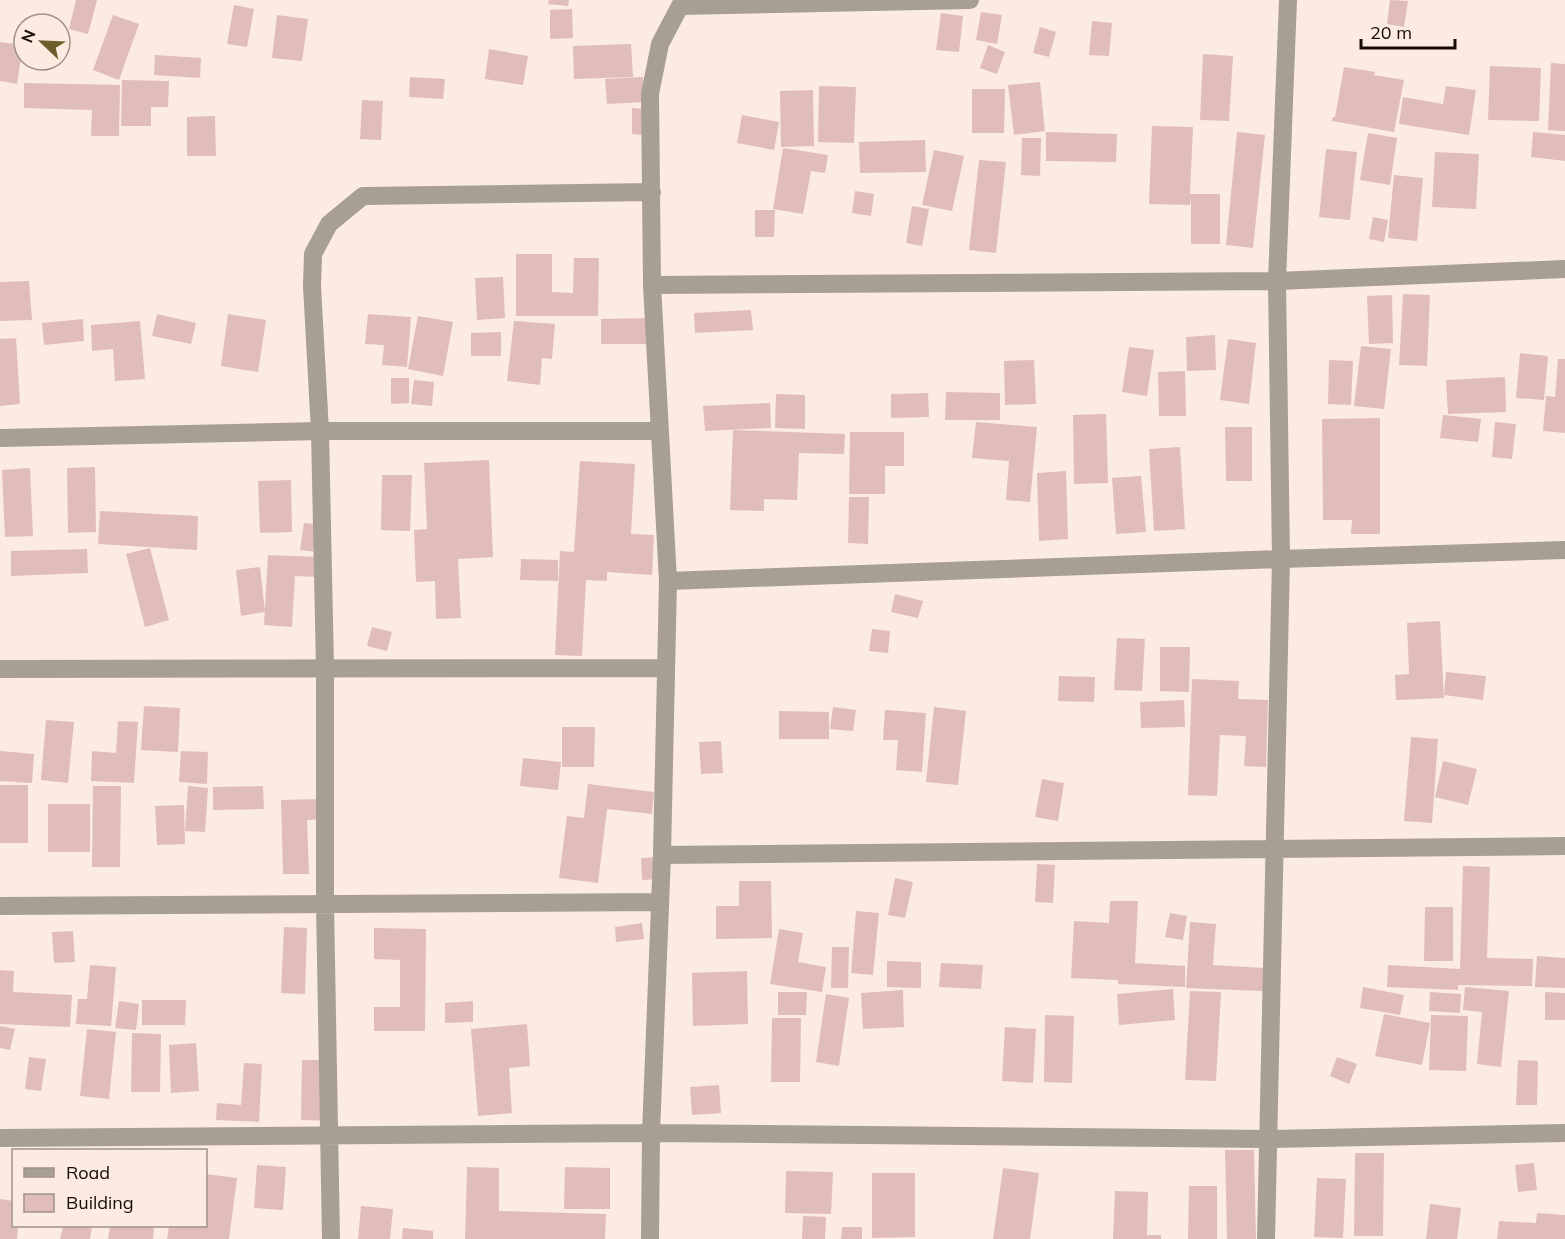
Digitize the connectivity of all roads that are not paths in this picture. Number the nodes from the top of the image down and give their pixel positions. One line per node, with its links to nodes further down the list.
1 (970, 0): 3 (street)
2 (1287, 0): 5 (street)
3 (652, 192): 6 (street); 7 (street)
4 (1565, 269): 5 (street)
5 (1278, 281): 6 (street); 11 (street)
6 (652, 285): 8 (street)
7 (320, 431): 8 (street); 9 (street); 13 (street)
8 (660, 431): 12 (street)
9 (0, 438)
10 (1565, 550): 11 (street)
11 (1281, 559): 12 (street); 17 (street)
12 (668, 581): 14 (street)
13 (326, 668): 14 (street); 15 (street); 20 (street)
14 (666, 668): 18 (street)
15 (0, 669)
16 (1565, 846): 17 (street)
17 (1275, 848): 18 (street); 26 (street)
18 (662, 855): 19 (street)
19 (660, 902): 20 (street); 23 (street)
20 (326, 904): 21 (street); 24 (street)
21 (0, 906)
22 (1565, 1132): 26 (street)
23 (651, 1133): 24 (street); 26 (street); 28 (street)
24 (330, 1135): 25 (street); 27 (street)
25 (0, 1138)
26 (1268, 1139): 29 (street)
27 (331, 1239)
28 (650, 1239)
29 (1266, 1239)

